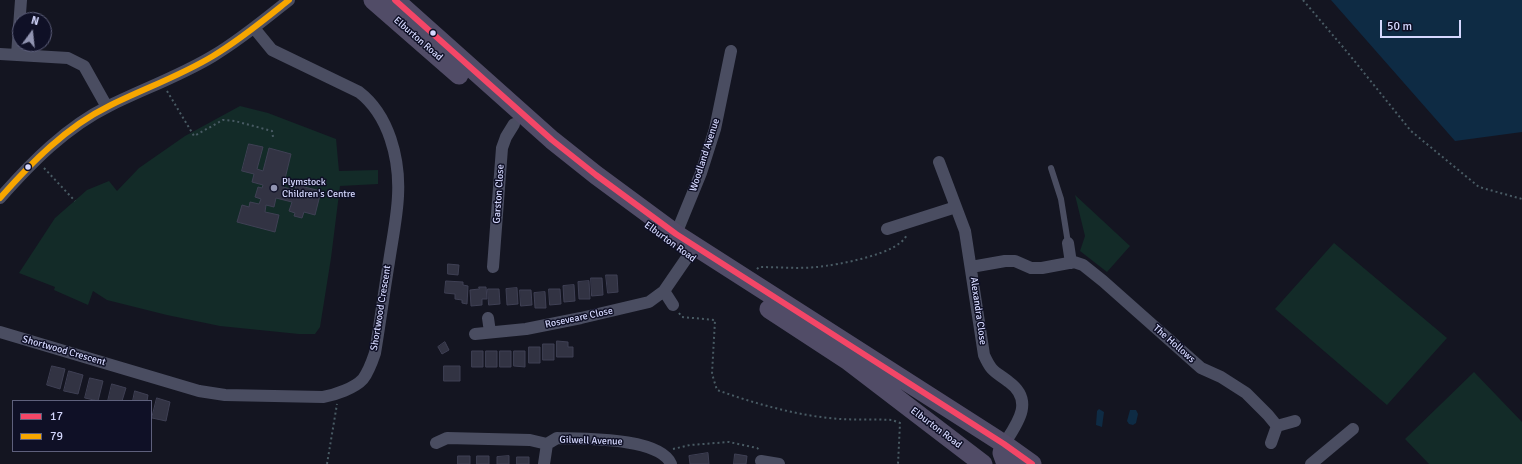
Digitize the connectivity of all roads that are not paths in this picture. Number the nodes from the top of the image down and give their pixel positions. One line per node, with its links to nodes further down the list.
1 (21, 0): 8 (street)
2 (288, 0): 5 (street)
3 (373, 0): 10 (main road, Elburton Road)
4 (395, 0): 16 (main road, Elburton Road)
5 (254, 28): 9 (street); 25 (street, Shortwood Crescent)
6 (731, 51): 16 (street, Woodland Avenue)
7 (0, 54): 8 (street)
8 (17, 55): 9 (street)
9 (107, 107): 13 (street)
10 (514, 124): 18 (main road, Elburton Road); 20 (street, Garston Close)
11 (939, 162): 14 (street, Alexandra Close)
12 (1051, 168): 17 (lane)
13 (0, 198)
14 (956, 207): 15 (street); 21 (street, Alexandra Close)
15 (887, 229)
16 (676, 234): 28 (main road, Elburton Road)
17 (1068, 243): 19 (street)
18 (688, 256): 22 (street, Roseveare Close); 37 (main road, Elburton Road)
19 (1071, 263): 21 (street, The Hollows); 30 (street, The Hollows)
20 (493, 266)
21 (971, 267): 35 (street, Alexandra Close)
22 (664, 291): 23 (street); 26 (street, Roseveare Close)
23 (673, 305)
24 (488, 318): 26 (street)
25 (0, 332)
26 (490, 332): 27 (street, Roseveare Close)
27 (476, 334)
28 (950, 410): 35 (main road, Elburton Road); 37 (main road)
29 (1295, 421): 30 (street)
30 (1277, 426): 33 (street)
31 (1354, 428): 43 (street)
32 (436, 443): 34 (street, Gilwell Avenue)
33 (1271, 443)
34 (547, 444): 38 (street); 39 (street, Gilwell Avenue)
35 (1004, 444): 41 (main road); 42 (main road, Elburton Road)
36 (762, 460): 40 (street)
37 (980, 461)
38 (544, 464)
39 (671, 464)
40 (779, 464)
41 (1006, 464)
42 (1032, 464)
43 (1311, 464)

